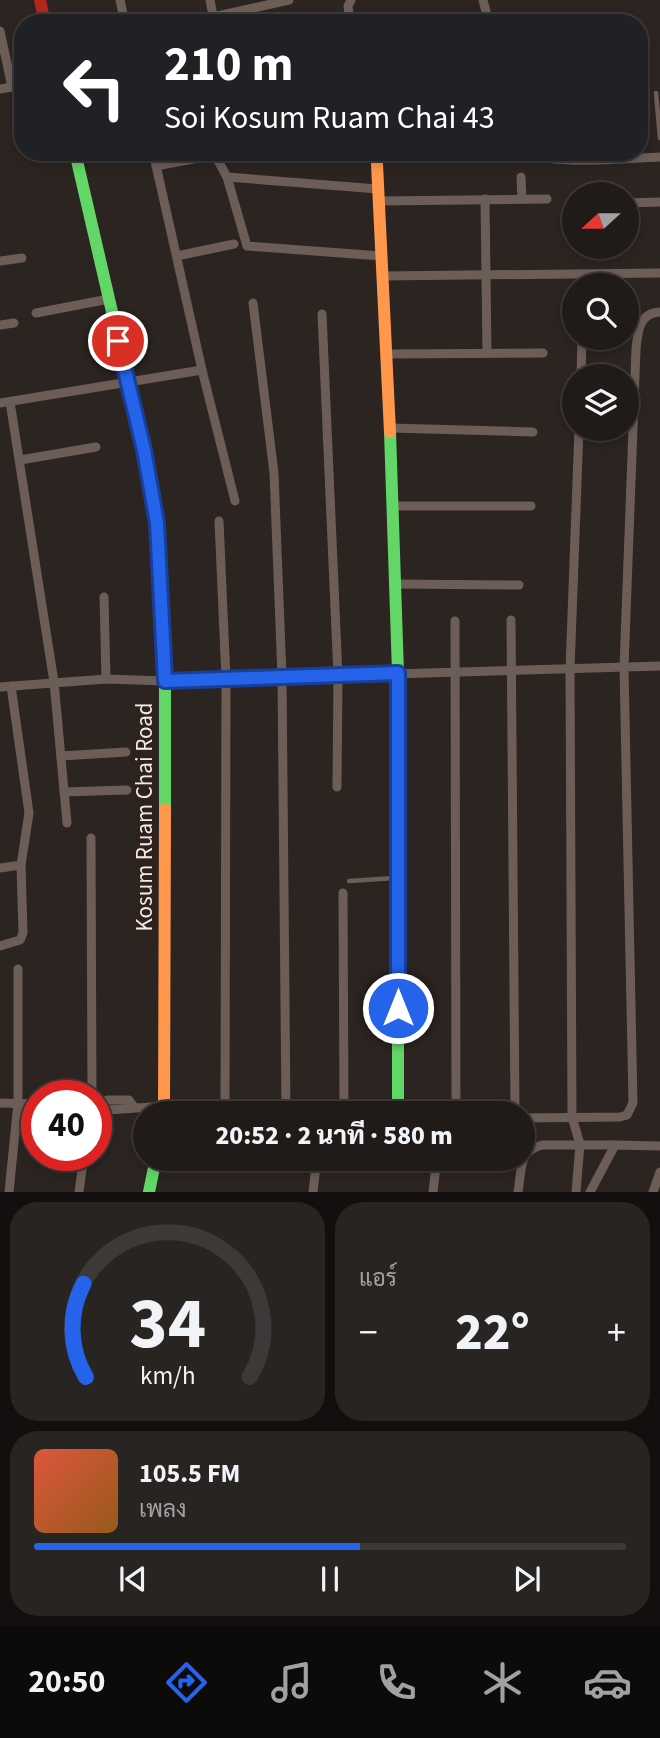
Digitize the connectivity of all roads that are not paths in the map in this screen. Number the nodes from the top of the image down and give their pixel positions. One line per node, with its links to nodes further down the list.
1 (289, 0): 2 (street)
2 (278, 1): 3 (street)
3 (234, 14)
4 (0, 31): 5 (street)
5 (12, 87): 6 (street)
6 (0, 89)
7 (656, 93): 8 (lane)
8 (660, 138)
9 (77, 161): 31 (street, Kosum Ruam Chai Road)
10 (155, 161): 14 (street)
11 (183, 161): 14 (street)
12 (218, 161): 15 (street)
13 (377, 164): 17 (street)
14 (156, 166): 24 (street)
15 (227, 177): 17 (street); 25 (street)
16 (521, 177): 19 (street)
17 (378, 195): 18 (street); 25 (street)
18 (485, 199): 19 (street); 28 (street)
19 (522, 199): 20 (street)
20 (547, 199)
21 (660, 202): 22 (street)
22 (639, 203)
23 (234, 244): 24 (street)
24 (177, 256): 41 (street)
25 (381, 256): 30 (street)
26 (22, 258): 27 (street)
27 (0, 261)
28 (485, 273): 29 (street); 30 (street); 40 (street)
29 (660, 273)
30 (383, 276): 39 (street)
31 (109, 299): 34 (street); 42 (street, Kosum Ruam Chai Road)
32 (253, 303): 65 (street)
33 (660, 312): 60 (street)
34 (36, 313)
35 (322, 313): 66 (street)
36 (14, 323): 37 (street)
37 (0, 325)
38 (543, 353): 40 (street)
39 (387, 354): 40 (street); 45 (street)
40 (487, 354)
41 (202, 370): 42 (street); 50 (street)
42 (128, 383): 43 (street); 69 (street, Kosum Ruam Chai Road)
43 (10, 402): 44 (street); 49 (street)
44 (0, 403)
45 (390, 428): 46 (street); 51 (street)
46 (533, 432)
47 (579, 441): 61 (street)
48 (96, 447): 49 (street)
49 (20, 460): 70 (street)
50 (234, 500)
51 (394, 506): 52 (street); 54 (street)
52 (531, 506)
53 (219, 521): 67 (street)
54 (395, 584): 55 (street); 64 (street)
55 (519, 585)
56 (104, 597): 68 (street)
57 (511, 620): 62 (street)
58 (455, 621): 63 (street)
59 (660, 666): 60 (street)
60 (624, 667): 61 (street); 100 (street)
61 (570, 669): 62 (street); 100 (street)
62 (513, 670): 63 (street); 95 (street)
63 (456, 672): 64 (street); 94 (street)
64 (398, 673): 66 (street); 82 (street)
65 (282, 676): 66 (street); 67 (street); 91 (street)
66 (338, 676): 75 (street)
67 (226, 678): 69 (street); 90 (street)
68 (106, 679): 69 (street); 70 (street)
69 (165, 681): 89 (street, Kosum Ruam Chai Road)
70 (54, 682): 71 (street); 74 (street)
71 (11, 686): 72 (street); 80 (street)
72 (0, 687)
73 (126, 752): 74 (street)
74 (61, 757): 77 (street)
75 (337, 787)
76 (127, 790): 77 (street)
77 (64, 792): 78 (street)
78 (67, 823)
79 (91, 838): 87 (street)
80 (21, 865): 81 (street); 85 (street)
81 (0, 868)
82 (399, 877): 83 (lane); 93 (street)
83 (349, 881)
84 (343, 893): 92 (street)
85 (0, 946)
86 (18, 969): 97 (street)
87 (92, 1080)
88 (112, 1100): 99 (street)
89 (165, 1101)
90 (225, 1101)
91 (286, 1101)
92 (344, 1101)
93 (398, 1101)
94 (456, 1101)
95 (515, 1101)
96 (0, 1103): 97 (street)
97 (18, 1103): 98 (street); 110 (street)
98 (21, 1103)
99 (133, 1106)
100 (572, 1117): 101 (street); 102 (street)
101 (535, 1118)
102 (580, 1144): 103 (street); 115 (street); 116 (street)
103 (615, 1145): 104 (street); 117 (street)
104 (660, 1146)
105 (82, 1171): 111 (street)
106 (153, 1171): 112 (street)
107 (315, 1171): 113 (street)
108 (435, 1171): 114 (street)
109 (660, 1172): 118 (street)
110 (9, 1192)
111 (79, 1192)
112 (149, 1192)
113 (313, 1192)
114 (433, 1192)
115 (518, 1192)
116 (576, 1192)
117 (590, 1192)
118 (653, 1192)

